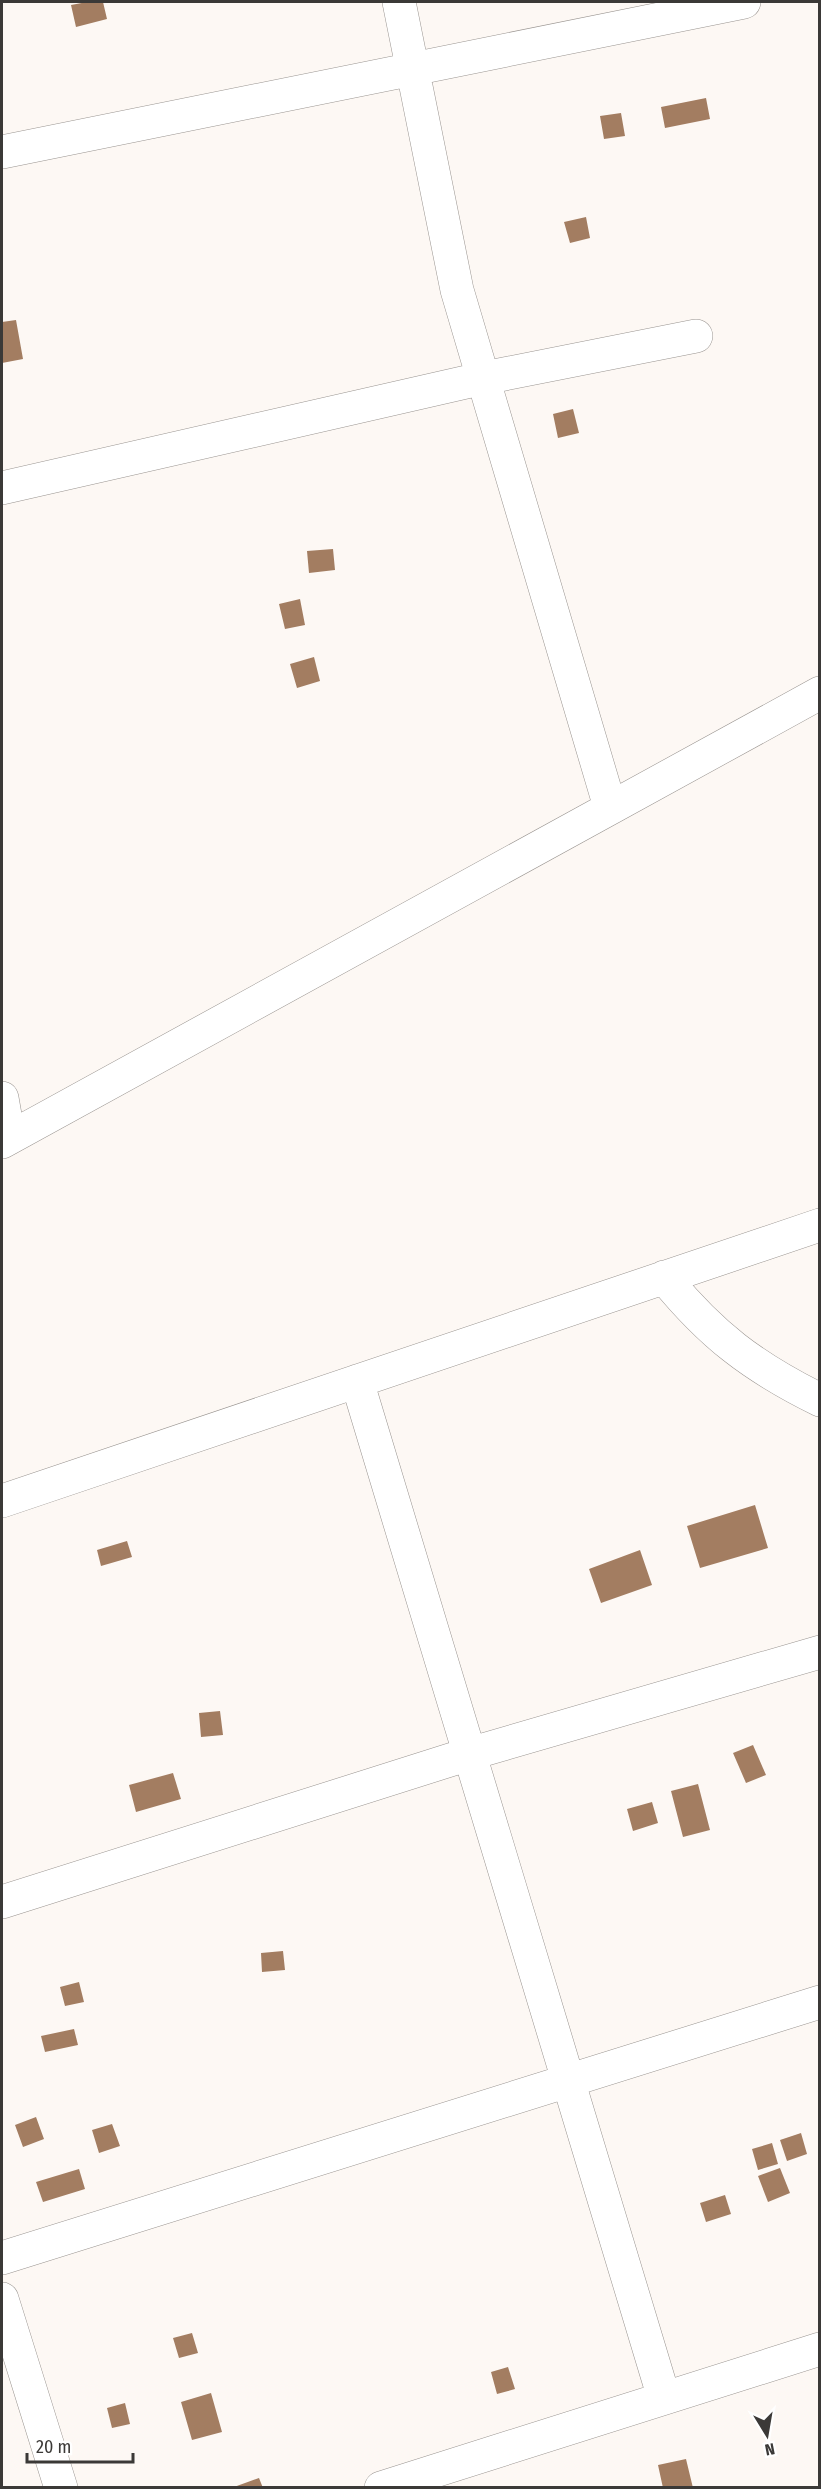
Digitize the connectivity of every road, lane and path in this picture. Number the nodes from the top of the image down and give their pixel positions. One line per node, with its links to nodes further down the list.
1 (399, 2): 3 (street)
2 (744, 2): 3 (street)
3 (413, 68): 4 (street); 6 (street)
4 (2, 152)
5 (696, 336): 6 (street)
6 (484, 378): 7 (street); 9 (street)
7 (2, 488)
8 (819, 693): 9 (street)
9 (610, 807): 11 (street)
10 (2, 1098): 11 (street)
11 (5, 1140)
12 (819, 1225): 13 (street)
13 (664, 1277): 14 (street); 15 (street)
14 (357, 1381): 16 (street); 18 (street)
15 (819, 1400)
16 (2, 1501)
17 (819, 1652): 18 (street)
18 (469, 1754): 19 (street); 21 (street)
19 (2, 1902)
20 (819, 2002): 21 (street)
21 (568, 2079): 22 (street); 25 (street)
22 (2, 2258)
23 (2, 2298): 26 (street)
24 (819, 2349): 25 (street)
25 (664, 2398): 27 (street)
26 (61, 2487)
27 (381, 2487)

